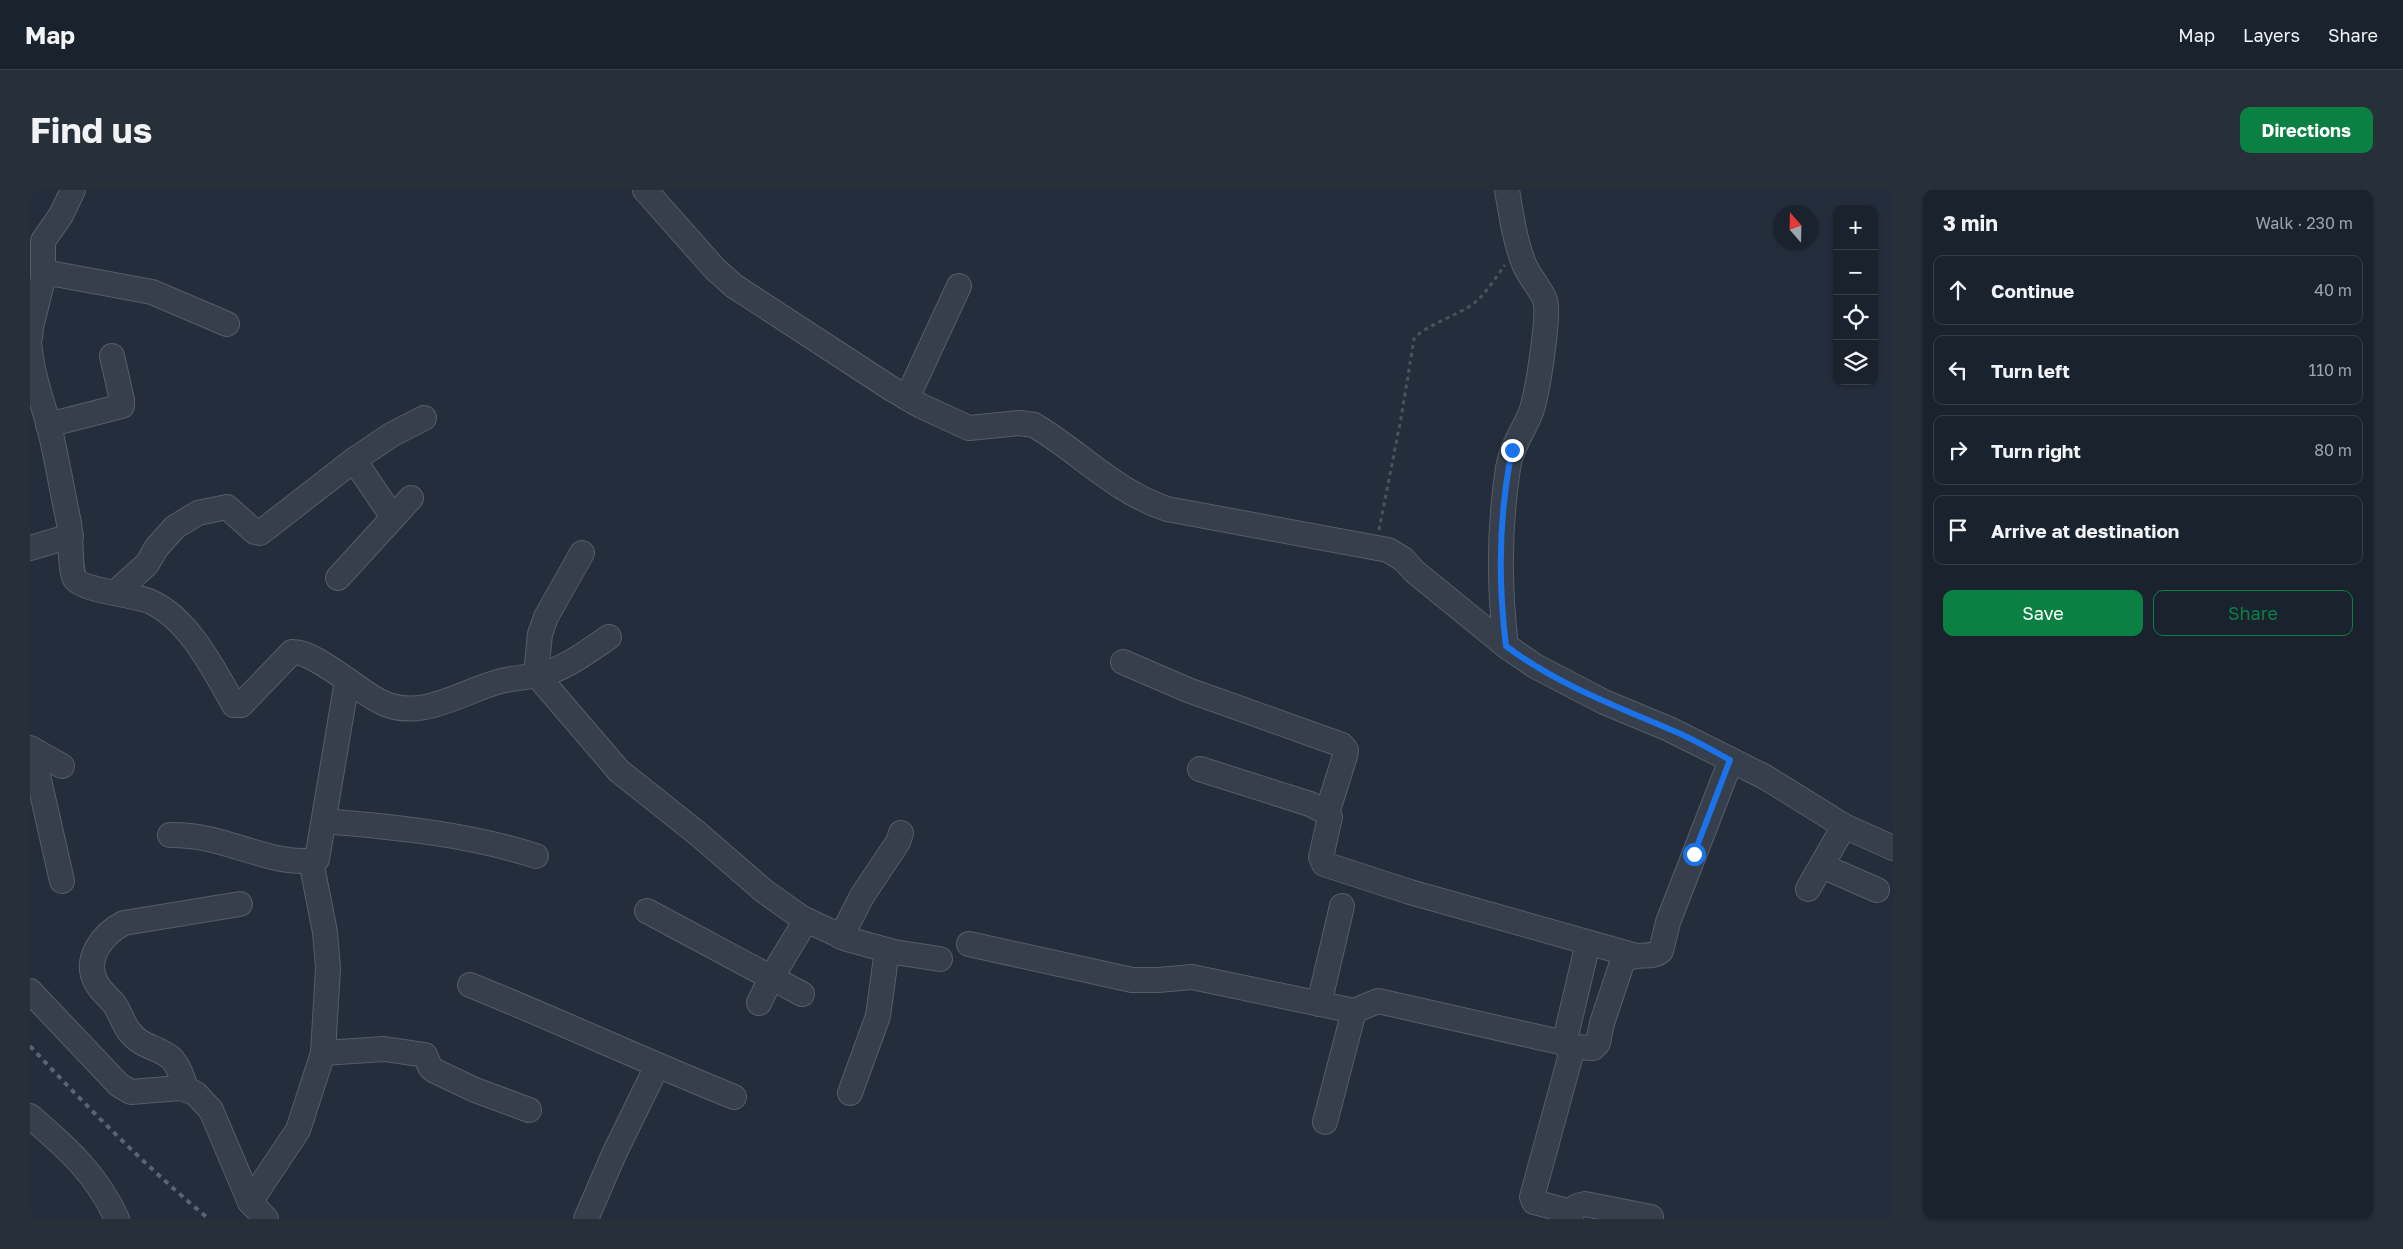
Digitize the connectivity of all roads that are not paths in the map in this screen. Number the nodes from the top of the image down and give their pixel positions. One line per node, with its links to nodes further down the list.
1 (73, 190): 4 (street)
2 (645, 190): 10 (street)
3 (1507, 190): 22 (street)
4 (44, 272): 6 (street); 7 (street)
5 (959, 286): 10 (street)
6 (227, 324)
7 (30, 338)
8 (30, 348): 12 (street)
9 (112, 356): 12 (street)
10 (907, 398): 22 (street)
11 (424, 418): 13 (street)
12 (48, 425): 16 (street)
13 (354, 460): 15 (street); 20 (street)
14 (410, 498): 15 (street)
15 (392, 516): 19 (street)
16 (71, 536): 17 (street); 20 (street)
17 (30, 548)
18 (582, 552): 24 (street)
19 (338, 578)
20 (115, 593): 25 (street)
21 (609, 638): 24 (street)
22 (1506, 646): 27 (street)
23 (1123, 662): 30 (street)
24 (536, 674): 25 (street); 45 (street)
25 (347, 681): 31 (street)
26 (31, 748): 28 (street); 39 (street)
27 (1730, 760): 32 (street); 50 (street)
28 (62, 766)
29 (1200, 769): 30 (street)
30 (1327, 813): 47 (street)
31 (324, 821): 36 (street); 37 (street)
32 (1844, 826): 35 (street); 38 (street)
33 (901, 833): 46 (street)
34 (170, 835): 37 (street)
35 (1893, 848)
36 (536, 856)
37 (311, 861): 60 (street)
38 (1822, 866): 40 (street); 41 (street)
39 (62, 881)
40 (1808, 889)
41 (1877, 890)
42 (240, 904): 62 (street)
43 (1342, 906): 57 (street)
44 (647, 911): 52 (street)
45 (806, 920): 46 (street); 52 (street)
46 (841, 937): 49 (street)
47 (1588, 943): 50 (street); 59 (street)
48 (969, 944): 57 (street)
49 (887, 950): 51 (street); 63 (street)
50 (1633, 955): 59 (street)
51 (940, 959)
52 (771, 978): 55 (street); 56 (street)
53 (470, 985): 61 (street)
54 (30, 991): 62 (street)
55 (802, 994)
56 (759, 1003)
57 (1319, 1004): 58 (street)
58 (1354, 1011): 59 (street); 67 (street)
59 (1569, 1045): 69 (street)
60 (323, 1053): 65 (street); 68 (street)
61 (657, 1066): 64 (street); 72 (street)
62 (186, 1089): 68 (street)
63 (850, 1093)
64 (734, 1097)
65 (529, 1110)
66 (30, 1116): 71 (street)
67 (1325, 1122)
68 (258, 1211)
69 (1571, 1215): 70 (street)
70 (1651, 1217)
71 (117, 1219)
72 (586, 1219)

